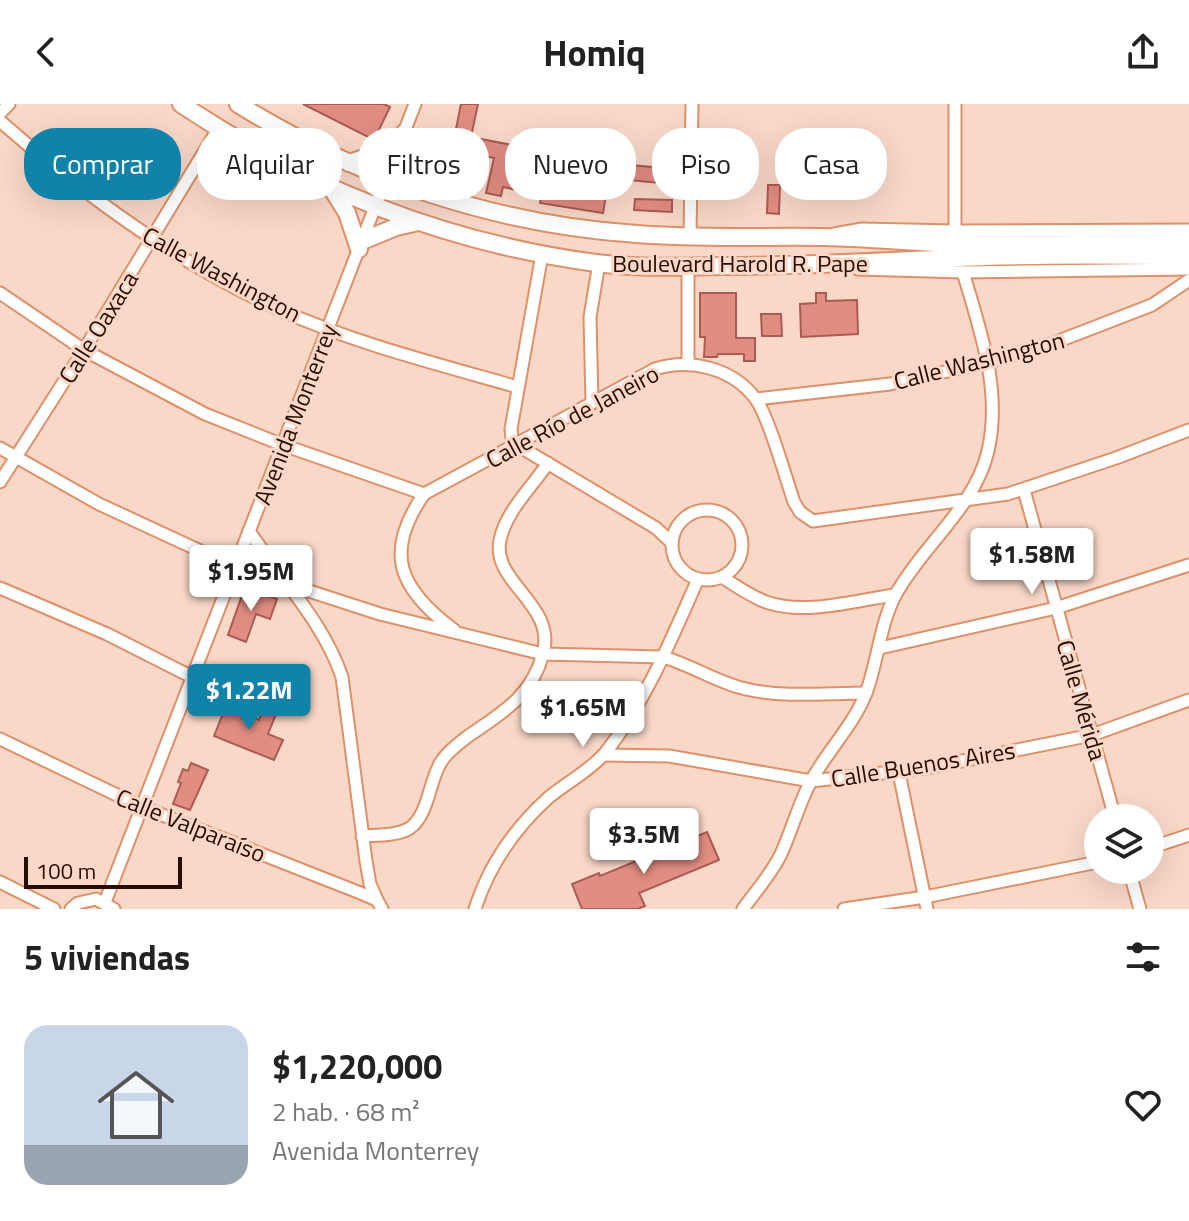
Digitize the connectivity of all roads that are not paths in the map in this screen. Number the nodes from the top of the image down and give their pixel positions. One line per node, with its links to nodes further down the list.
1 (9, 104): 7 (street)
2 (181, 104): 9 (highway, Boulevard Harold R. Pape)
3 (238, 104): 12 (highway, Boulevard Harold R. Pape)
4 (415, 104): 10 (street, Avenida Monterrey)
5 (692, 104): 23 (street)
6 (955, 104): 22 (street)
7 (0, 113)
8 (0, 121): 25 (street, Calle Washington)
9 (217, 128)
10 (405, 128)
11 (358, 160): 12 (highway)
12 (349, 163): 14 (highway, Boulevard Harold R. Pape)
13 (197, 164): 25 (street, Calle Oaxaca)
14 (358, 167)
15 (342, 192): 19 (highway, Boulevard Harold R. Pape)
16 (339, 200): 27 (highway)
17 (378, 200): 19 (street, Avenida Monterrey)
18 (453, 200): 23 (highway, Boulevard Harold R. Pape)
19 (376, 206): 20 (highway, Boulevard Harold R. Pape); 27 (street, Avenida Monterrey)
20 (416, 223): 27 (highway); 29 (highway, Boulevard Harold R. Pape)
21 (1189, 230): 22 (street)
22 (955, 231): 24 (street)
23 (690, 237): 24 (highway, Boulevard Harold R. Pape)
24 (825, 237): 28 (highway, Boulevard Harold R. Pape)
25 (152, 239): 38 (street, Calle Washington); 39 (street, Calle Oaxaca)
26 (1189, 243): 28 (highway, Boulevard Harold R. Pape)
27 (360, 245): 38 (street, Avenida Monterrey)
28 (1017, 250): 30 (highway, Boulevard Harold R. Pape); 32 (highway, Boulevard Harold R. Pape)
29 (542, 254): 31 (highway, Boulevard Harold R. Pape); 42 (street)
30 (1189, 256)
31 (599, 263): 33 (highway, Boulevard Harold R. Pape); 44 (street)
32 (818, 265): 33 (highway, Boulevard Harold R. Pape); 35 (street)
33 (688, 267): 41 (street)
34 (1189, 269): 35 (street)
35 (963, 272): 40 (street)
36 (1189, 280): 40 (street, Calle Washington)
37 (0, 293): 39 (street)
38 (328, 329): 42 (street, Calle Washington); 46 (street, Avenida Monterrey)
39 (84, 350): 46 (street); 49 (street, Calle Oaxaca)
40 (989, 362): 43 (street, Calle Washington); 54 (street)
41 (688, 364): 43 (street, Calle Río de Janeiro); 44 (street, Calle Río de Janeiro)
42 (518, 387): 47 (street)
43 (756, 399): 54 (street)
44 (592, 403): 47 (street, Calle Río de Janeiro)
45 (1189, 430): 52 (street)
46 (283, 445): 53 (street); 55 (street, Avenida Monterrey)
47 (517, 445): 50 (street); 53 (street, Calle Río de Janeiro)
48 (0, 448): 49 (street)
49 (15, 458): 51 (street, Calle Oaxaca); 58 (street)
50 (548, 463): 56 (street); 67 (street)
51 (0, 482)
52 (1024, 490): 54 (street); 64 (street, Calle Mérida)
53 (424, 494): 65 (street)
54 (965, 502): 63 (street)
55 (249, 531): 58 (street, Avenida Monterrey); 61 (street)
56 (672, 543): 59 (street); 60 (street)
57 (1189, 565): 64 (street)
58 (235, 567): 61 (street); 69 (street, Avenida Monterrey)
59 (722, 577): 60 (street); 63 (street)
60 (698, 579): 68 (street)
61 (287, 585): 65 (street); 80 (street)
62 (0, 588): 69 (street)
63 (895, 595): 66 (street)
64 (1056, 608): 66 (street); 72 (street, Calle Mérida)
65 (461, 635): 67 (street)
66 (880, 648): 70 (street)
67 (543, 654): 68 (street); 80 (street)
68 (663, 657): 70 (street); 74 (street)
69 (192, 677): 78 (street, Avenida Monterrey)
70 (866, 693): 76 (street)
71 (1189, 700): 72 (street, Calle Buenos Aires)
72 (1092, 735): 75 (street, Calle Buenos Aires); 77 (street, Calle Mérida)
73 (0, 739): 78 (street, Calle Valparaíso)
74 (603, 755): 76 (street, Calle Buenos Aires); 90 (street)
75 (899, 773): 76 (street, Calle Buenos Aires); 85 (street)
76 (811, 781): 91 (street)
77 (1111, 804)
78 (142, 807): 86 (street, Avenida Monterrey); 87 (street, Calle Valparaíso)
79 (1189, 835): 81 (street)
80 (362, 836): 87 (street)
81 (1164, 843)
82 (1084, 865): 85 (street)
83 (0, 882): 88 (street)
84 (1133, 884): 93 (street)
85 (926, 903): 92 (street)
86 (109, 905): 89 (street)
87 (379, 905)
88 (54, 909)
89 (71, 909)
90 (475, 909)
91 (743, 909)
92 (844, 909)
93 (1140, 909)

